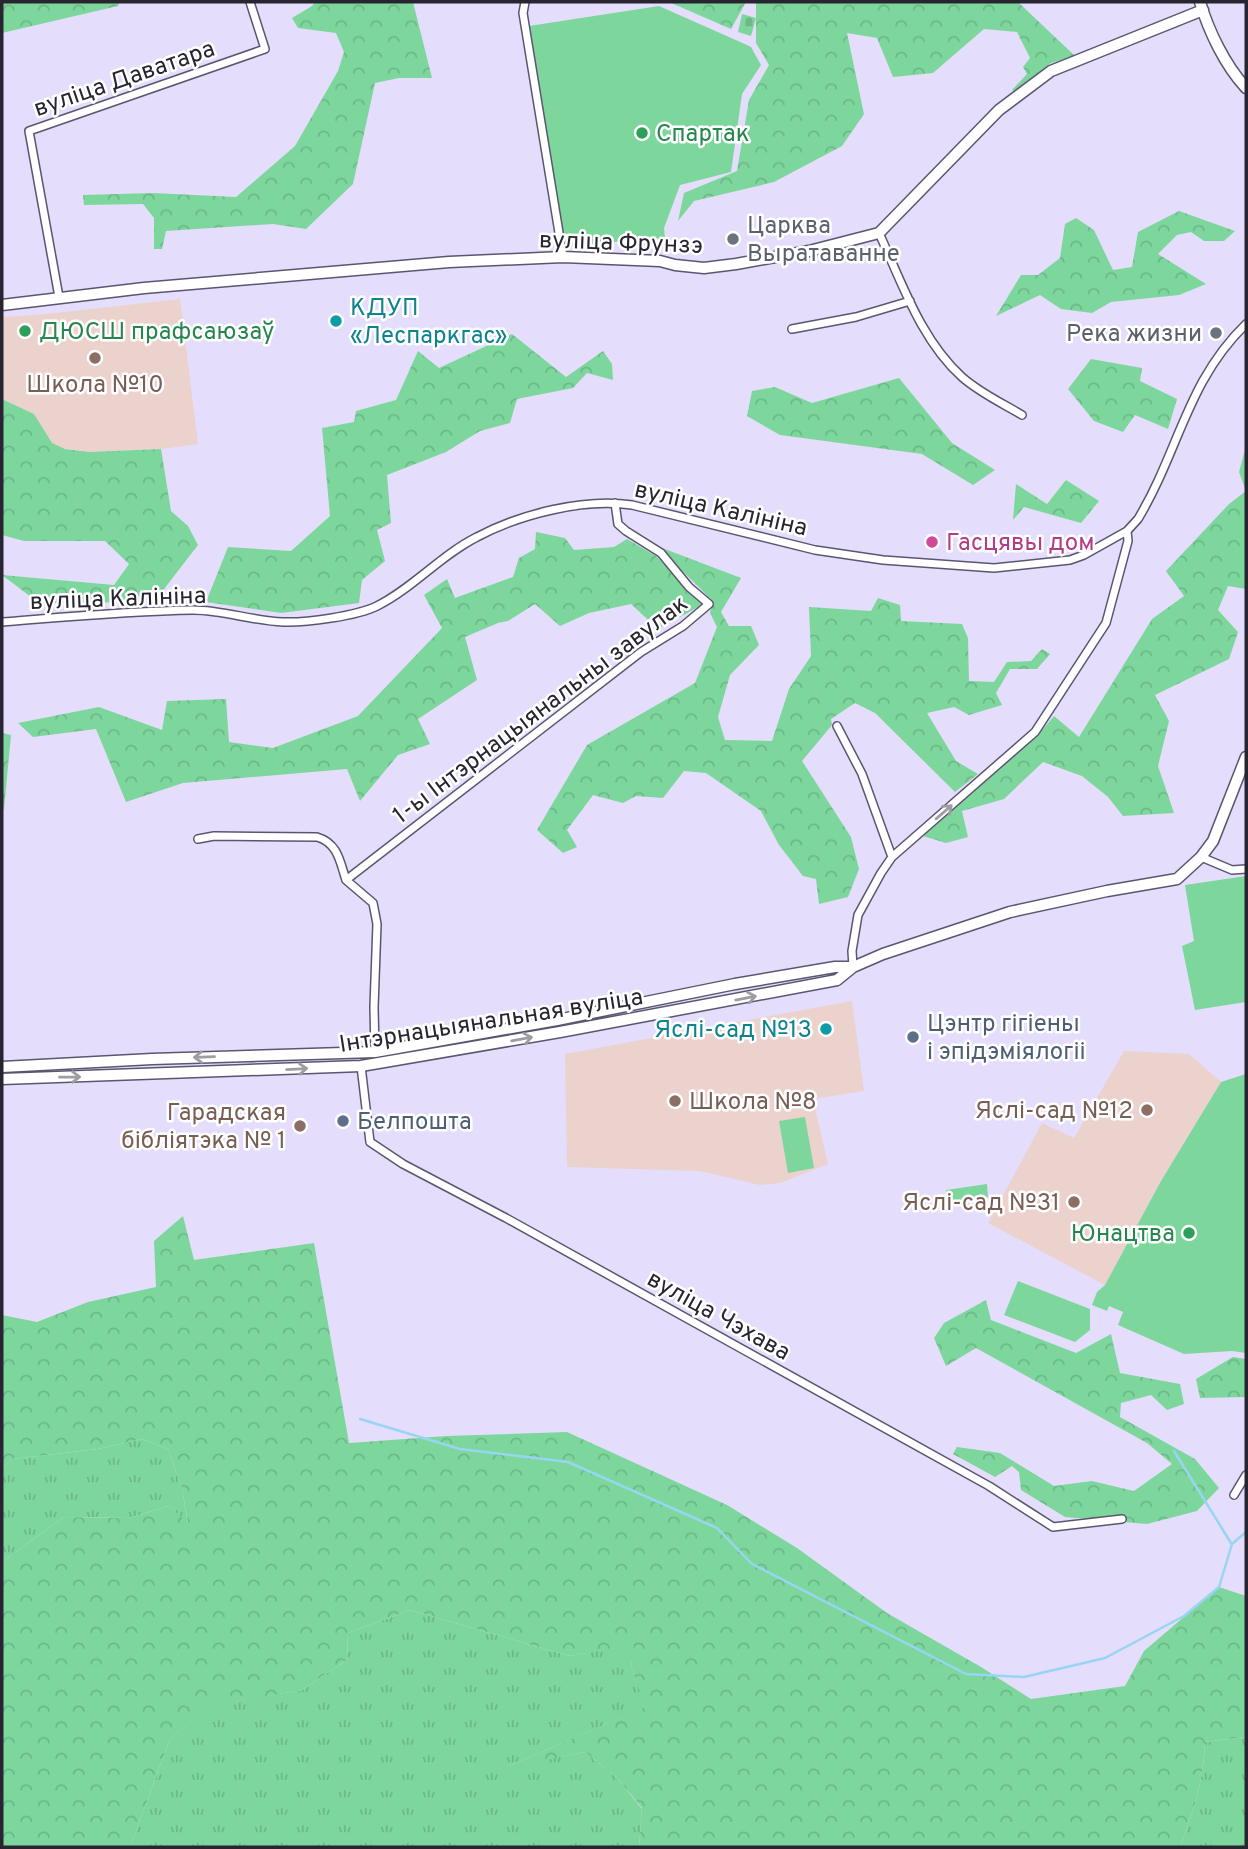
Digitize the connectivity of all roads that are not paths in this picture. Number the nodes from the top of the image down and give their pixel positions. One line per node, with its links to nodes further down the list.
1 (250, 2): 7 (street, вуліца Даватара)
2 (524, 2): 6 (street)
3 (1201, 6): 4 (main road); 5 (main road)
4 (1246, 88)
5 (879, 233): 6 (main road, вуліца Фрунзэ); 8 (street)
6 (563, 257): 7 (main road, вуліца Фрунзэ)
7 (59, 297): 9 (main road, вуліца Фрунзэ)
8 (910, 301): 11 (street); 12 (street)
9 (2, 304)
10 (1246, 324): 14 (street, вуліца Калініна)
11 (792, 329)
12 (1022, 415)
13 (615, 503): 14 (street, вуліца Калініна); 15 (street, вуліца Калініна); 22 (street, 1-ы Інтэрнацыянальны завулак)
14 (1127, 531): 19 (street, one-way to 14)
15 (2, 622)
16 (837, 726): 19 (street)
17 (1246, 757): 20 (main road, Інтэрнацыянальная вуліца)
18 (198, 839): 22 (street)
19 (892, 857): 23 (street)
20 (1201, 858): 21 (street); 23 (main road, Інтэрнацыянальная вуліца)
21 (1246, 869)
22 (346, 880): 26 (street)
23 (853, 967): 24 (main road, Інтэрнацыянальная вуліца); 25 (main road, Інтэрнацыянальная вуліца, one-way to 23)
24 (557, 1020): 25 (main road); 26 (main road, Інтэрнацыянальная вуліца)
25 (560, 1032): 29 (main road, Інтэрнацыянальная вуліца, one-way to 25)
26 (375, 1052): 27 (main road, Інтэрнацыянальная вуліца)
27 (360, 1053): 28 (main road, Інтэрнацыянальная вуліца, one-way to 28); 29 (main road)
28 (25, 1065): 30 (main road, Інтэрнацыянальная вуліца); 31 (main road)
29 (360, 1066): 31 (main road, Інтэрнацыянальная вуліца, one-way to 29); 35 (street, вуліца Чэхава)
30 (2, 1067)
31 (26, 1078): 32 (main road, Інтэрнацыянальная вуліца)
32 (2, 1079)
33 (1246, 1475): 34 (street)
34 (1234, 1495)
35 (1122, 1519)

